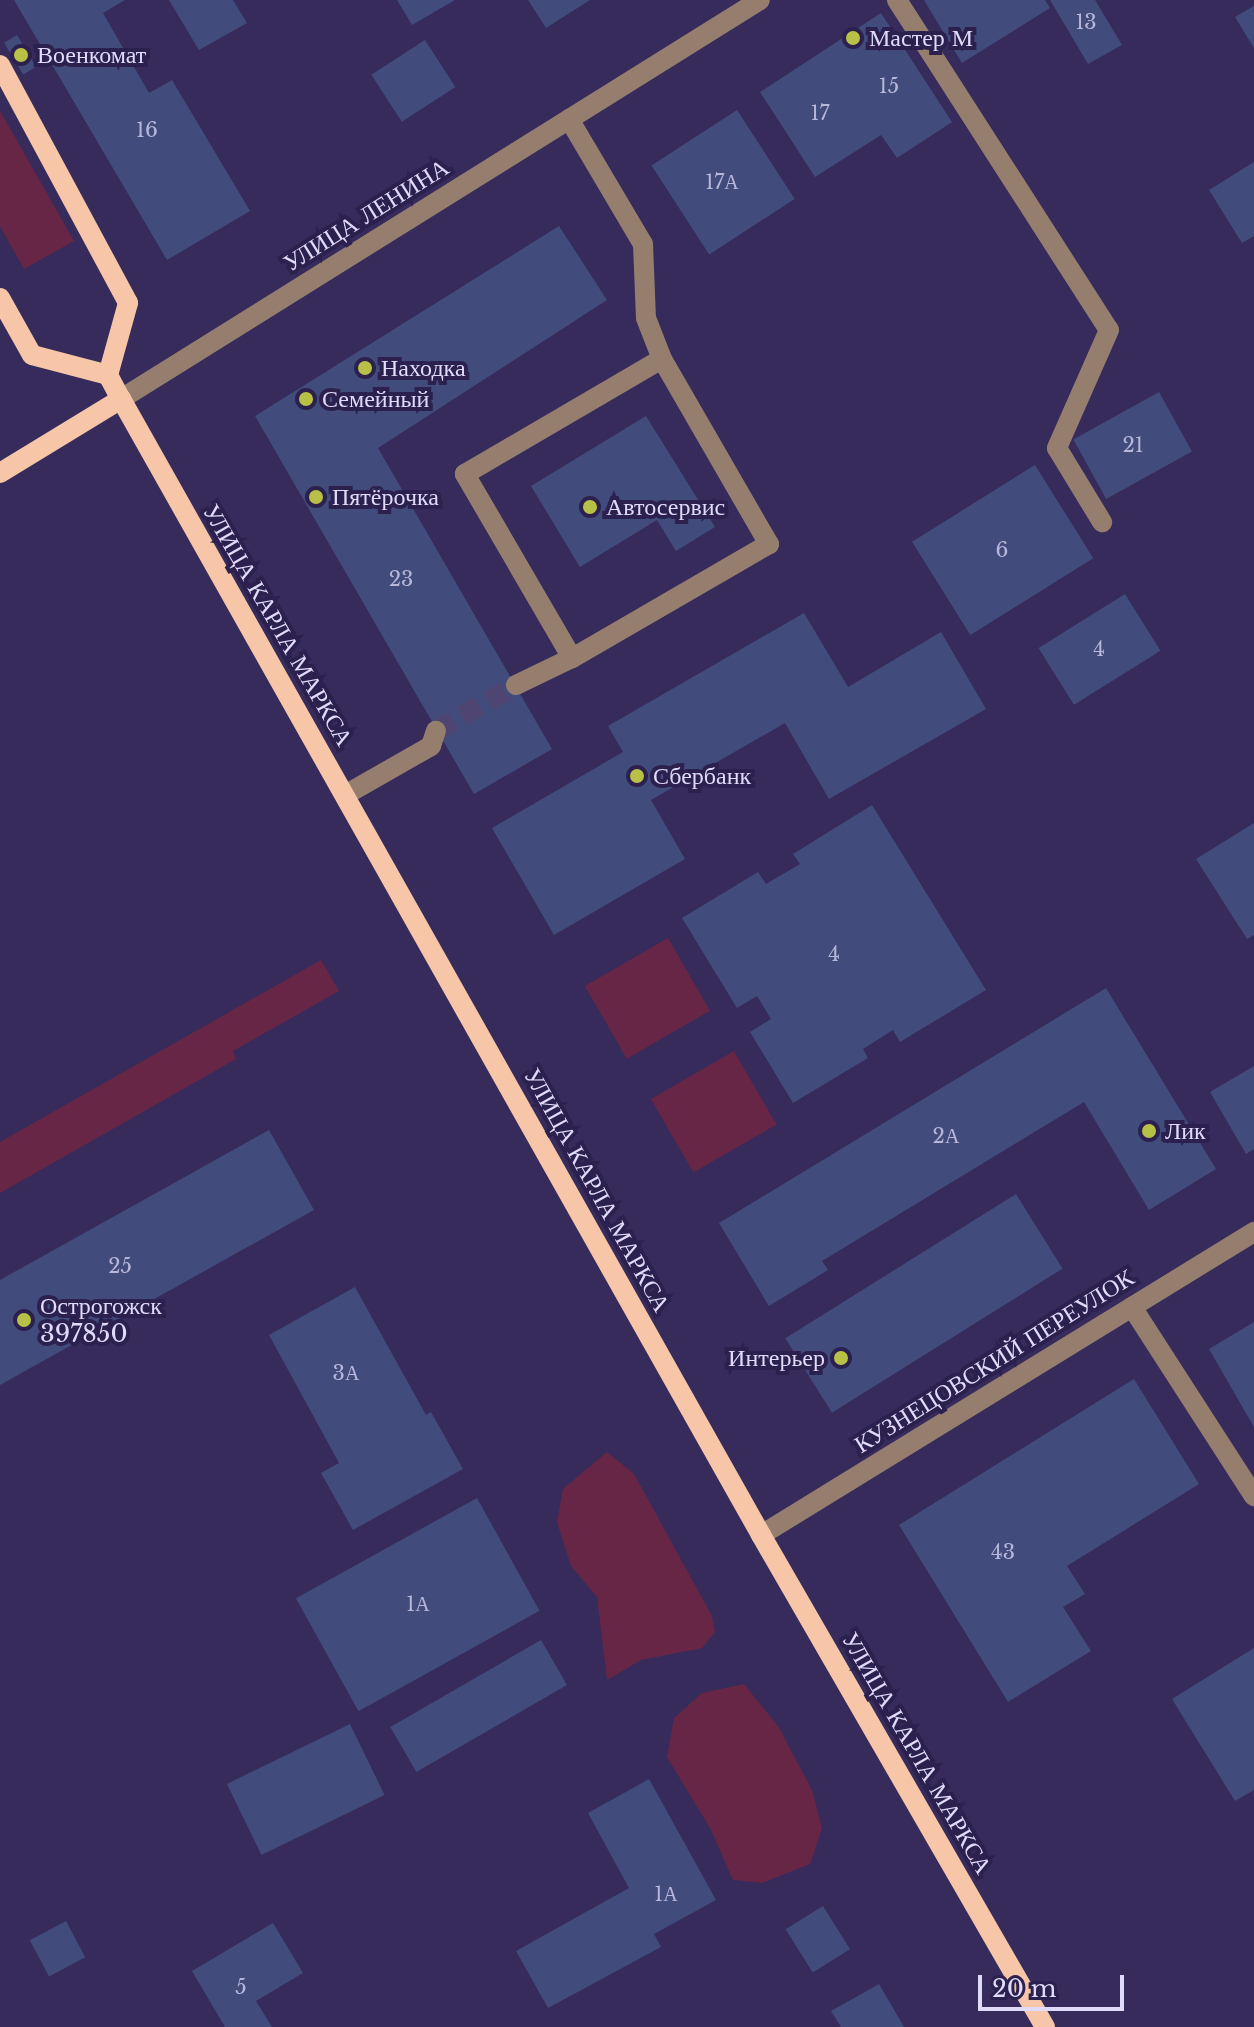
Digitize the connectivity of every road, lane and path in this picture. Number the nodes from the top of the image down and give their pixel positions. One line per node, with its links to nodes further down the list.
1 (760, 0): 4 (street, УЛИЦА ЛЕНИНА)
2 (897, 0): 10 (street)
3 (0, 65): 7 (main road)
4 (569, 119): 6 (street); 8 (street, УЛИЦА ЛЕНИНА)
5 (0, 298): 7 (main road)
6 (662, 359): 11 (street); 11 (street)
7 (108, 375): 8 (main road, УЛИЦА КАРЛА МАРКСА)
8 (121, 399): 9 (main road, УЛИЦА ЛЕНИНА); 14 (main road, УЛИЦА КАРЛА МАРКСА)
9 (0, 473)
10 (1102, 522)
11 (572, 658): 12 (street)
12 (516, 685)
13 (436, 731): 14 (street)
14 (345, 795): 18 (main road, УЛИЦА КАРЛА МАРКСА)
15 (1254, 1232): 16 (street, КУЗНЕЦОВСКИЙ ПЕРЕУЛОК)
16 (1132, 1307): 17 (street); 18 (street, КУЗНЕЦОВСКИЙ ПЕРЕУЛОК)
17 (1254, 1496)
18 (761, 1535): 19 (main road, УЛИЦА КАРЛА МАРКСА)
19 (1045, 2027)

